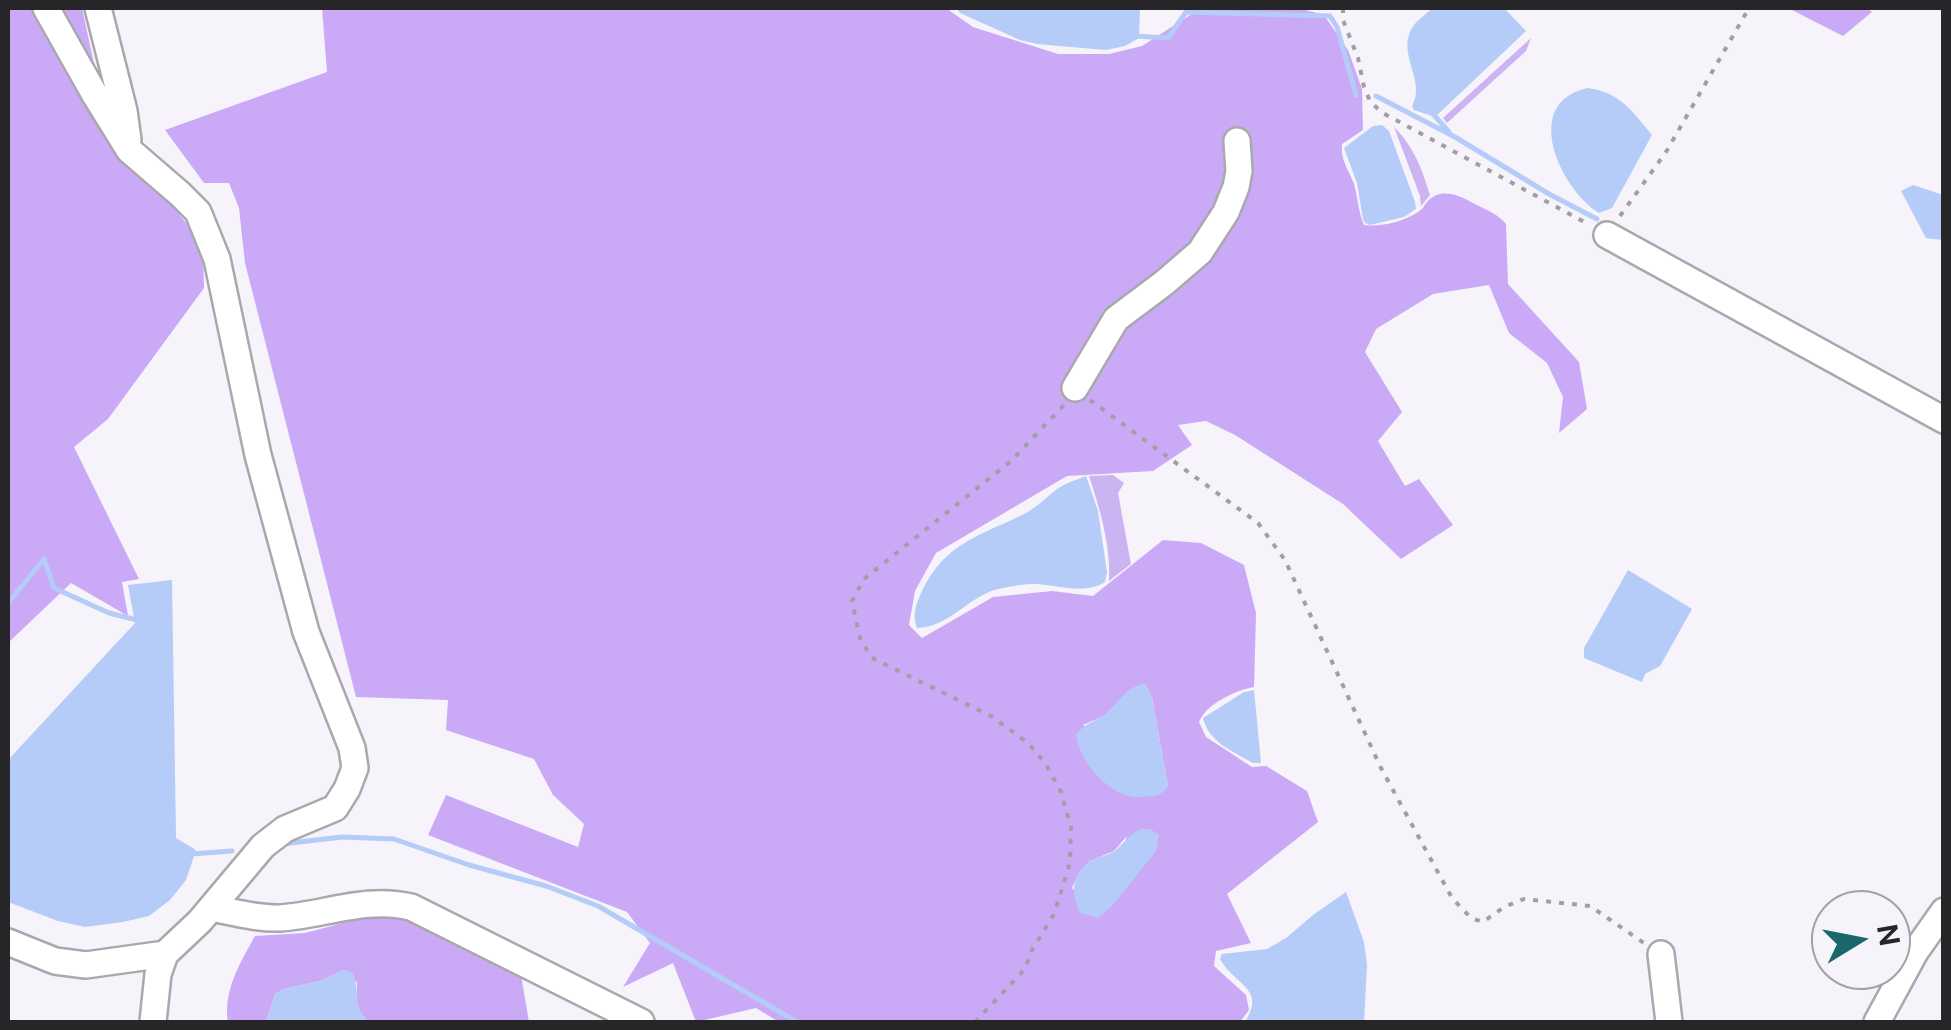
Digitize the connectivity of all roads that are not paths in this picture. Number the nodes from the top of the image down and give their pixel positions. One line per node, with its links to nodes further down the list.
1 (46, 8): 4 (street)
2 (98, 8): 4 (street)
3 (1237, 141): 6 (street)
4 (129, 150): 8 (street)
5 (1607, 234): 7 (street)
6 (1074, 388)
7 (1944, 420)
8 (211, 908): 11 (street); 14 (street)
9 (1944, 911): 16 (street)
10 (8, 942): 11 (street)
11 (165, 954): 13 (street)
12 (1661, 954): 15 (street)
13 (153, 1022)
14 (641, 1022)
15 (1670, 1022)
16 (1877, 1022)

